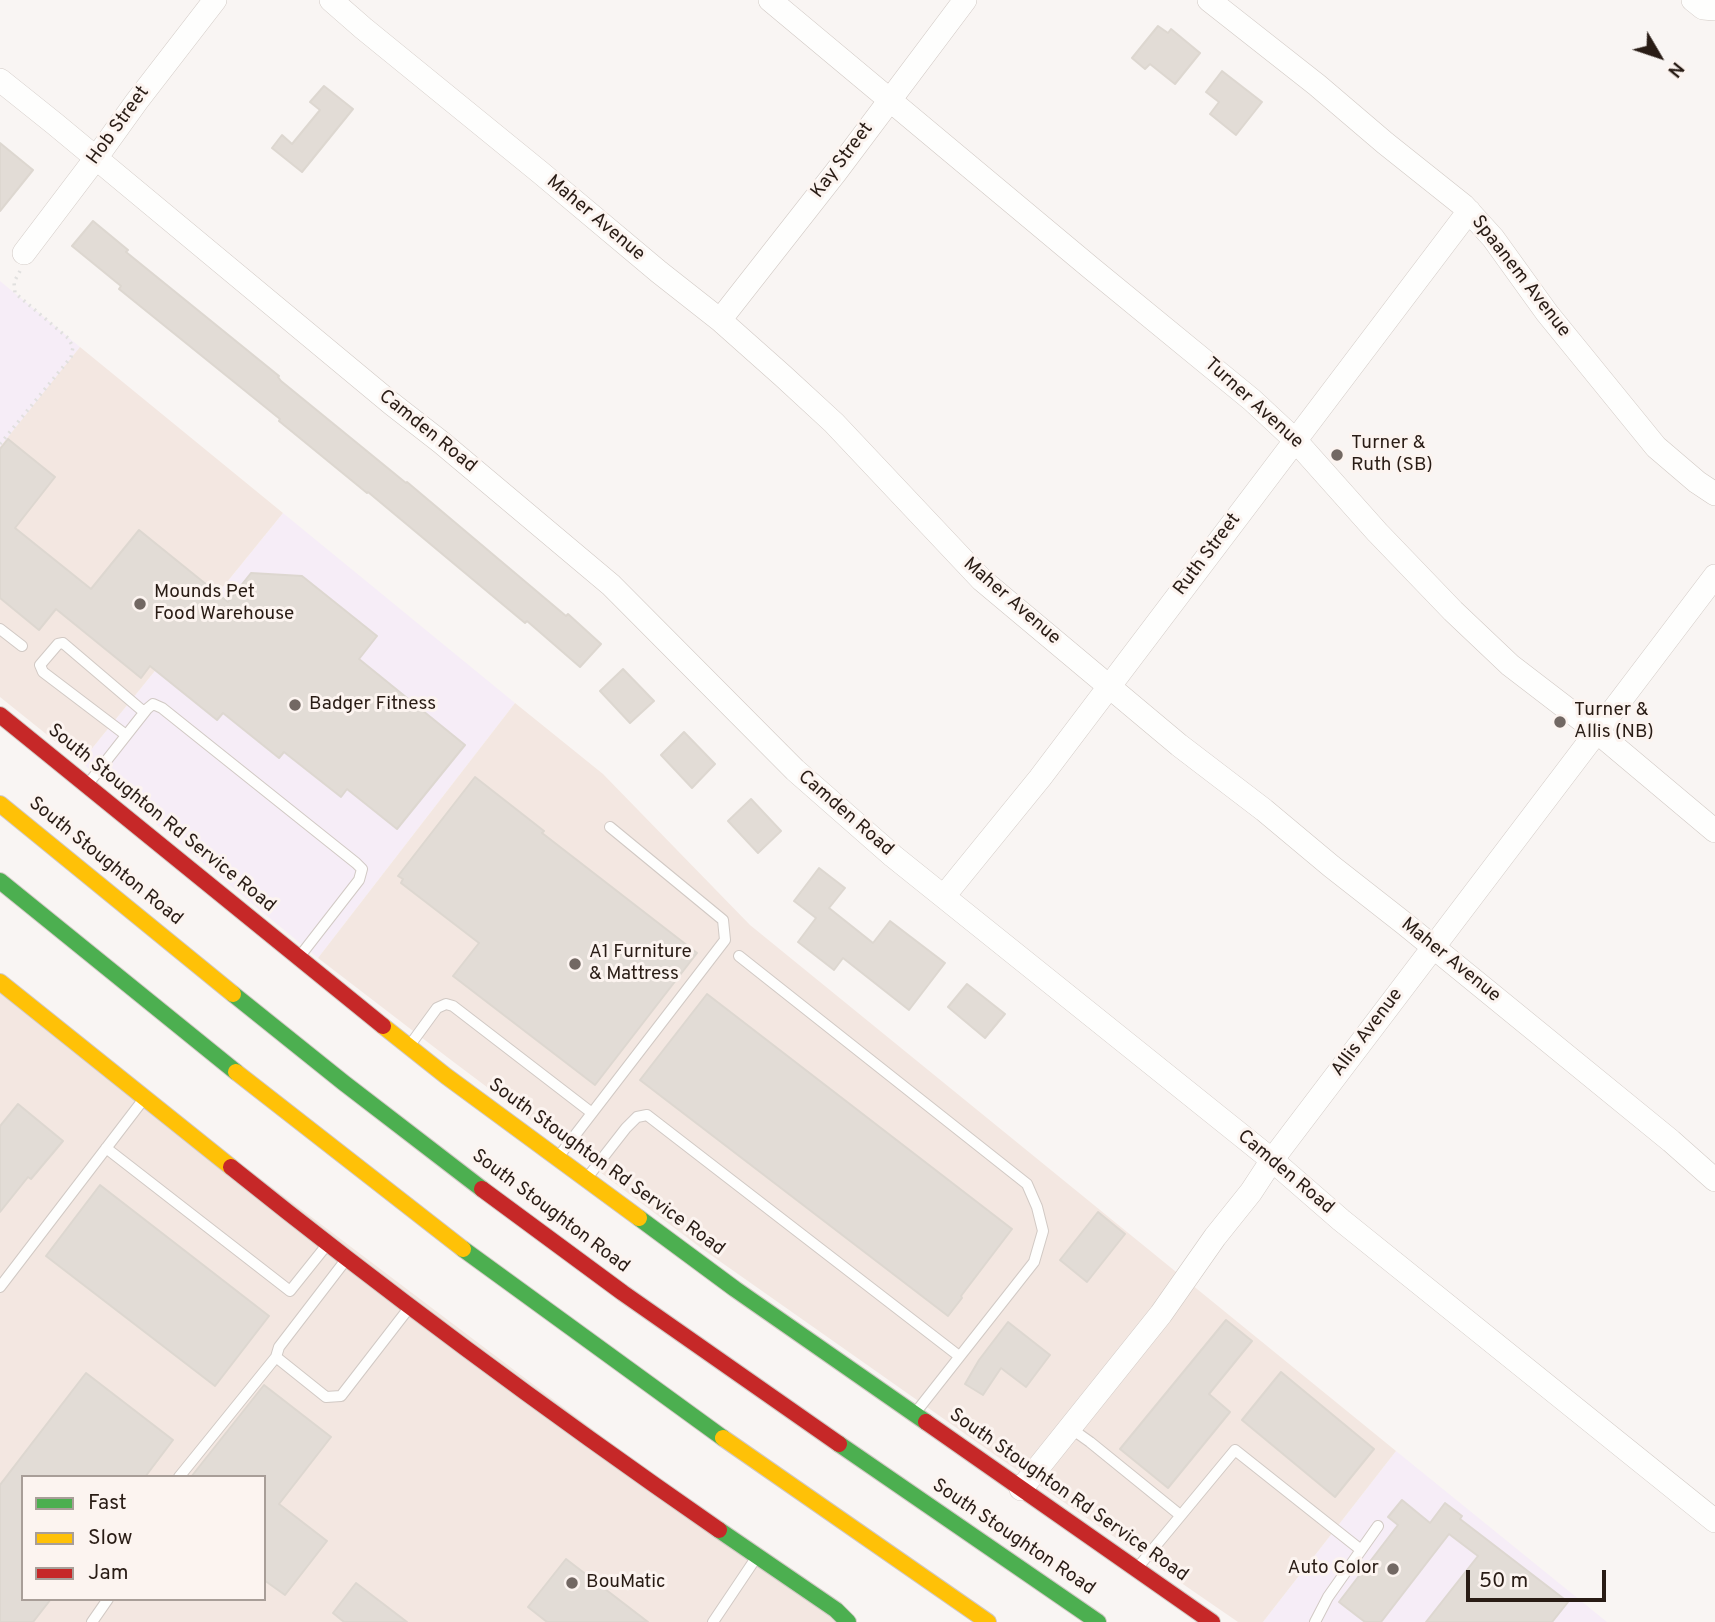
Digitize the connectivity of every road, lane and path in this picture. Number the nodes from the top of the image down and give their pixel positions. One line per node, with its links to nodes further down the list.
1 (215, 0): 10 (street, Hob Street)
2 (331, 0): 13 (street, Maher Avenue)
3 (770, 0): 9 (street, Turner Avenue)
4 (965, 0): 9 (street, Kay Street)
5 (1209, 0): 11 (street, Spaanem Avenue)
6 (1693, 0): 7 (street)
7 (1715, 9)
8 (0, 80): 10 (street, Camden Road)
9 (889, 100): 13 (street, Kay Street); 14 (street, Turner Avenue)
10 (96, 158): 12 (street, Hob Street); 30 (street, Camden Road)
11 (1469, 211): 14 (street, Ruth Street); 16 (street, Spaanem Avenue)
12 (24, 253): 15 (path)
13 (720, 320): 20 (street, Maher Avenue)
14 (1295, 440): 20 (street, Ruth Street); 23 (street, Turner Avenue)
15 (0, 444)
16 (1715, 494)
17 (1715, 576): 23 (street, Allis Avenue)
18 (0, 629): 19 (lane)
19 (22, 646)
20 (1109, 687): 30 (street, Ruth Street); 31 (street, Maher Avenue)
21 (144, 712): 24 (lane); 24 (lane); 33 (lane)
22 (0, 715): 25 (street, South Stoughton Rd Service Road)
23 (1596, 731): 28 (street, Turner Avenue); 31 (street, Allis Avenue)
24 (126, 735): 25 (lane)
25 (86, 786): 33 (street, South Stoughton Rd Service Road)
26 (0, 804): 64 (street, South Stoughton Road)
27 (610, 827): 37 (lane)
28 (1715, 831)
29 (0, 881): 63 (street)
30 (944, 896): 40 (street, Camden Road)
31 (1433, 947): 40 (street, Allis Avenue); 42 (street, Maher Avenue)
32 (739, 956): 47 (lane)
33 (298, 958): 35 (street, South Stoughton Rd Service Road)
34 (0, 982): 36 (street)
35 (409, 1046): 37 (lane); 39 (street, South Stoughton Rd Service Road)
36 (145, 1098): 38 (lane); 43 (street)
37 (592, 1113): 39 (lane)
38 (106, 1148): 43 (lane); 45 (lane)
39 (557, 1158): 41 (street, South Stoughton Rd Service Road)
40 (1272, 1160): 50 (street, Allis Avenue); 54 (street, Camden Road)
41 (586, 1180): 47 (lane); 49 (street, South Stoughton Rd Service Road)
42 (1715, 1180)
43 (328, 1244): 44 (street)
44 (348, 1258): 46 (street); 48 (lane)
45 (0, 1287)
46 (411, 1306): 48 (lane); 57 (street)
47 (959, 1356): 49 (lane)
48 (276, 1357): 51 (lane)
49 (915, 1415): 52 (street, South Stoughton Rd Service Road)
50 (1069, 1427): 52 (street, Allis Avenue); 53 (lane)
51 (181, 1475)
52 (1021, 1489): 58 (street, South Stoughton Rd Service Road)
53 (1180, 1515): 56 (lane); 58 (lane)
54 (1715, 1521)
55 (1378, 1526): 56 (lane)
56 (1361, 1550): 66 (lane)
57 (757, 1556): 61 (lane); 62 (street)
58 (1136, 1569): 65 (street, South Stoughton Rd Service Road)
59 (107, 1601): 60 (lane)
60 (92, 1622)
61 (713, 1622)
62 (848, 1622)
63 (988, 1622)
64 (1098, 1622)
65 (1212, 1622)
66 (1315, 1622)

